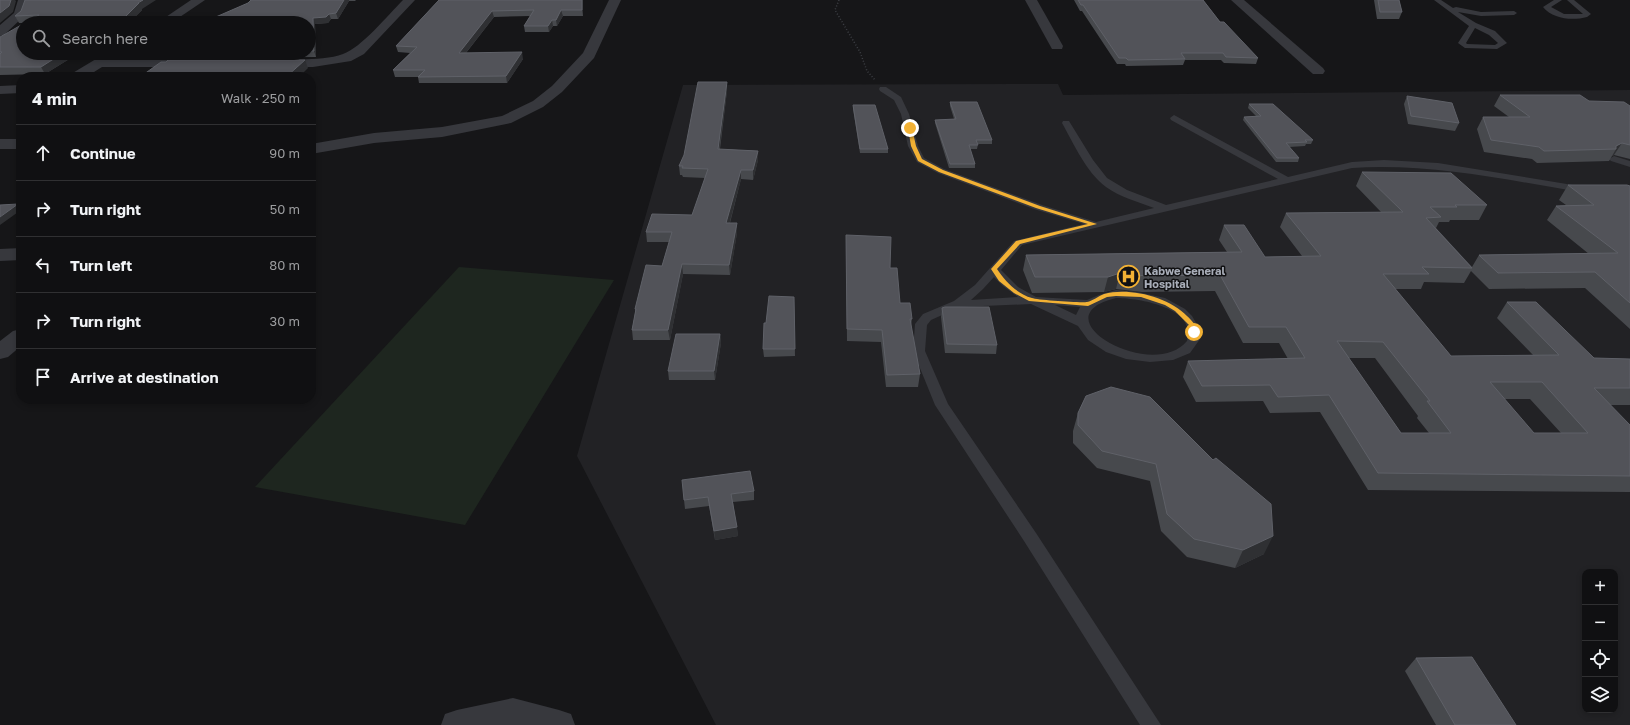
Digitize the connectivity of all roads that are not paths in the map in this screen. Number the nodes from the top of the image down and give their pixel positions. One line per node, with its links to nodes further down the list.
1 (24, 0): 11 (street)
2 (199, 0): 12 (street)
3 (409, 0): 20 (street)
4 (615, 0): 30 (street)
5 (1031, 0): 16 (street)
6 (1238, 0): 21 (street)
7 (1437, 0): 10 (lane); 14 (lane)
8 (1559, 0): 9 (lane)
9 (1570, 0)
10 (1514, 13)
11 (17, 16)
12 (174, 16)
13 (16, 17): 15 (street)
14 (1474, 25): 14 (lane)
15 (0, 32)
16 (1058, 46)
17 (104, 60): 18 (street)
18 (99, 63): 19 (street); 22 (street)
19 (202, 63)
20 (266, 63)
21 (1318, 71)
22 (84, 72)
23 (16, 89): 25 (street)
24 (883, 89): 36 (lane)
25 (0, 90)
26 (1174, 118): 33 (lane)
27 (1066, 123): 35 (lane)
28 (0, 144): 29 (street)
29 (16, 144)
30 (316, 148)
31 (1614, 159): 32 (lane)
32 (1630, 164)
33 (1286, 180): 34 (lane); 35 (lane)
34 (1598, 192)
35 (1164, 208): 36 (lane)
36 (1094, 224): 39 (lane)
37 (16, 254): 38 (street)
38 (0, 255)
39 (994, 269): 40 (lane); 41 (lane)
40 (1031, 300): 41 (lane); 42 (lane); 43 (lane)
41 (958, 304): 48 (lane)
42 (1088, 304): 43 (lane); 43 (lane)
43 (1083, 324)
44 (16, 340): 45 (street)
45 (0, 352)
46 (457, 725): 47 (street)
47 (559, 725)
48 (1151, 725)

